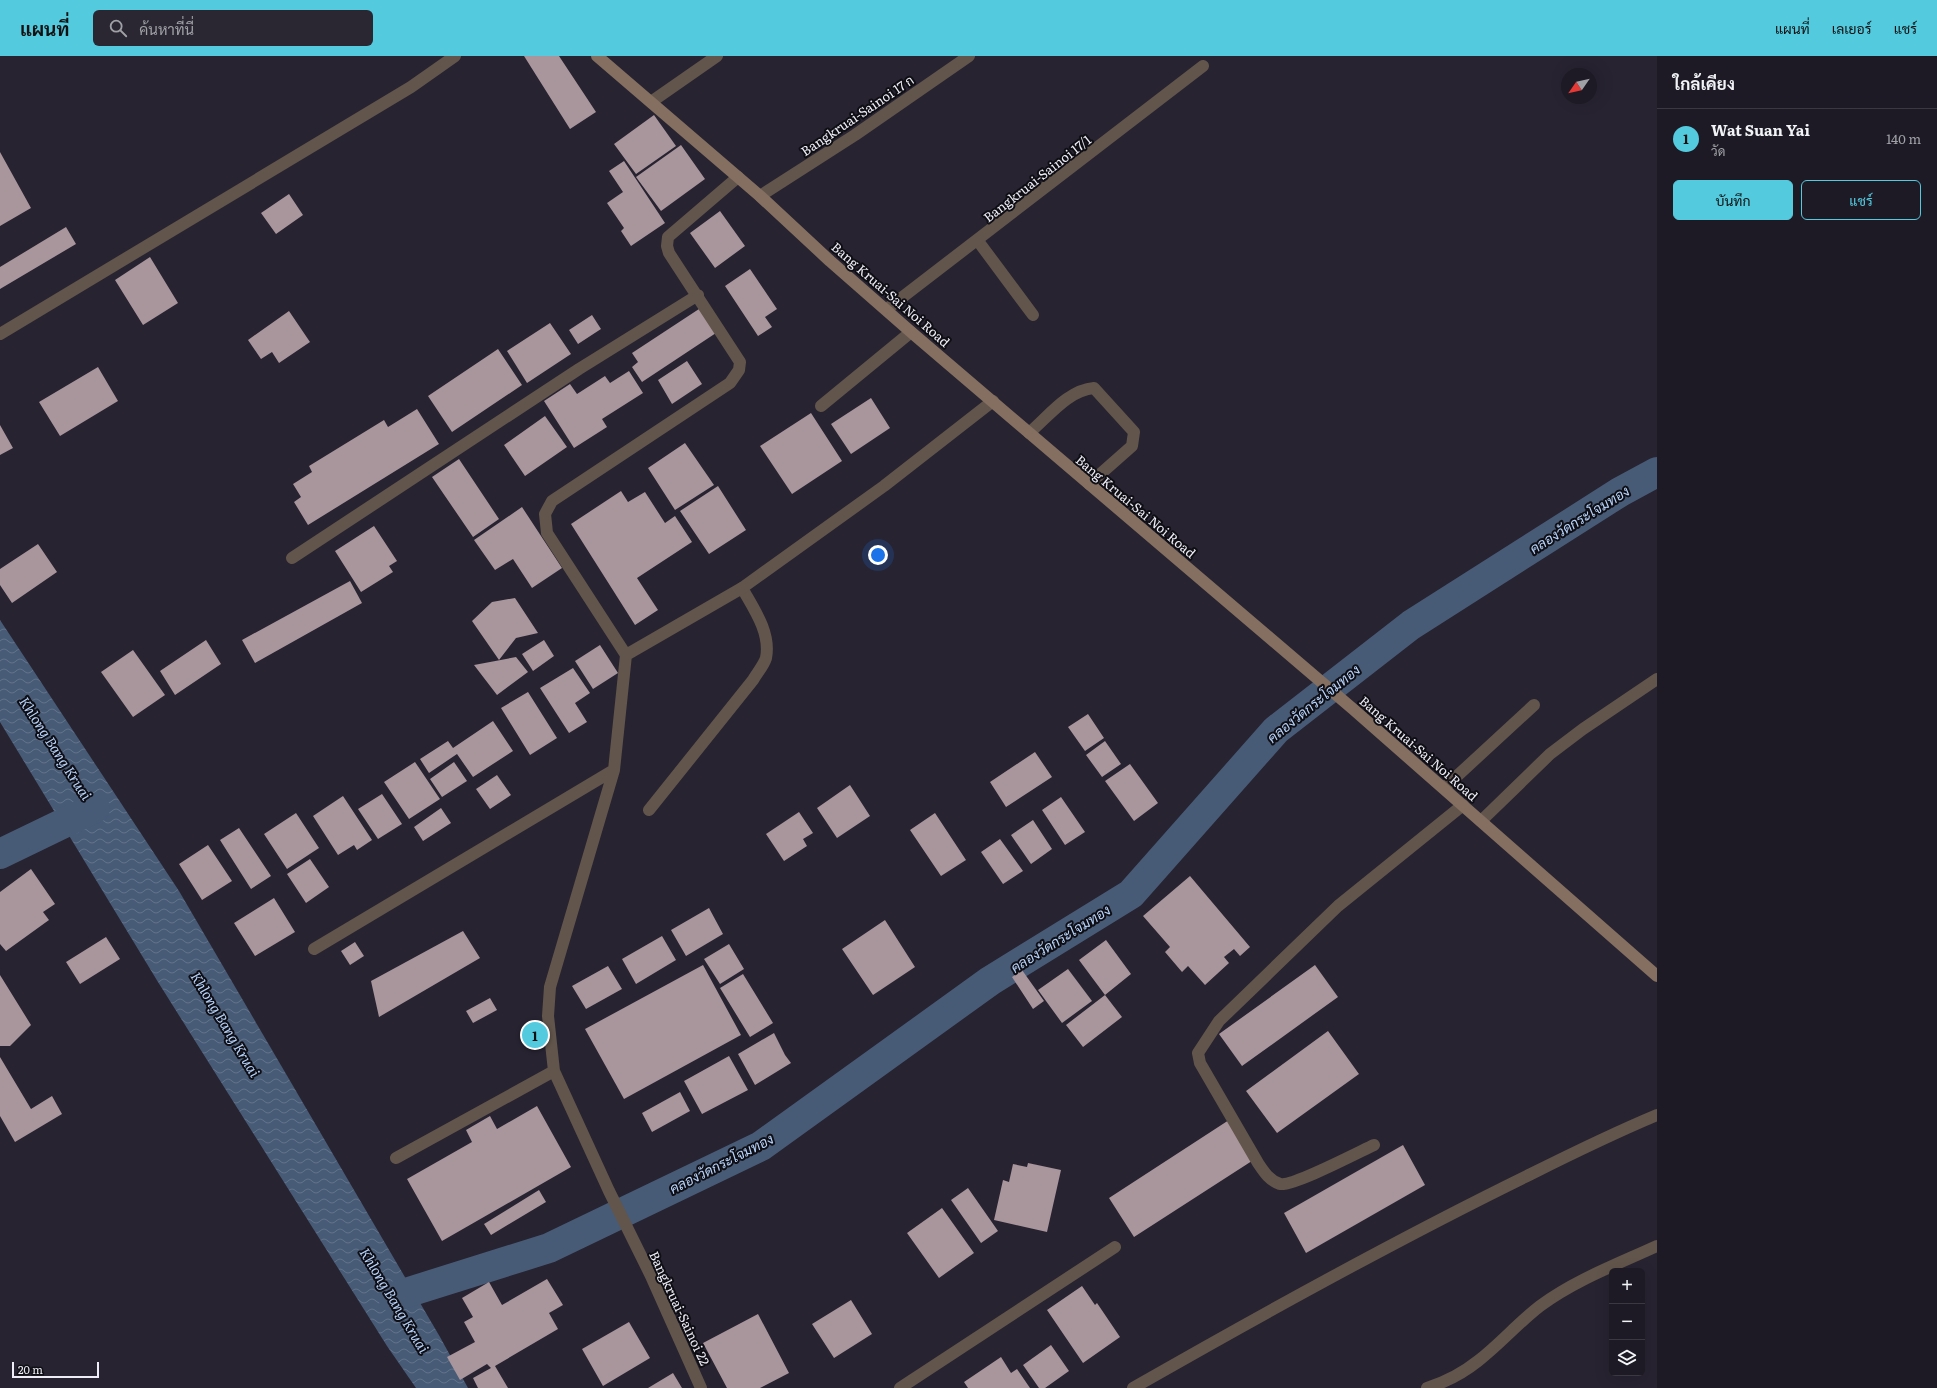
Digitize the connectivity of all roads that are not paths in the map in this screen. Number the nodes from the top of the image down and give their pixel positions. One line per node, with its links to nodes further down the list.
1 (455, 56): 14 (street)
2 (598, 56): 6 (main road, Bang Kruai-Sai Noi Road)
3 (717, 56): 6 (street)
4 (969, 56): 8 (street, Bangkruai-Sainoi 17 ก)
5 (1203, 66): 9 (street, Bangkruai-Sainoi 17/1)
6 (651, 102): 7 (main road, Bang Kruai-Sai Noi Road)
7 (738, 177): 8 (main road, Bang Kruai-Sai Noi Road); 10 (street)
8 (760, 196): 11 (main road, Bang Kruai-Sai Noi Road)
9 (978, 241): 11 (street, Bangkruai-Sainoi 17/1); 12 (street)
10 (698, 295): 19 (street); 21 (street)
11 (887, 309): 13 (main road, Bang Kruai-Sai Noi Road)
12 (1033, 315)
13 (911, 332): 15 (main road, Bang Kruai-Sai Noi Road); 16 (street)
14 (0, 334)
15 (993, 402): 17 (main road, Bang Kruai-Sai Noi Road); 20 (street)
16 (821, 406)
17 (1029, 433): 18 (main road, Bang Kruai-Sai Noi Road); 18 (street)
18 (1089, 484): 25 (main road, Bang Kruai-Sai Noi Road)
19 (292, 558)
20 (742, 588): 21 (street); 27 (street)
21 (626, 655): 24 (street, Bangkruai-Sainoi 22)
22 (1657, 680): 28 (street)
23 (1534, 706): 25 (street)
24 (614, 770): 29 (street); 31 (street, Bangkruai-Sainoi 22)
25 (1444, 788): 26 (main road, Bang Kruai-Sai Noi Road)
26 (1463, 805): 28 (main road, Bang Kruai-Sai Noi Road); 33 (street)
27 (649, 810)
28 (1481, 821): 30 (main road, Bang Kruai-Sai Noi Road)
29 (314, 949)
30 (1657, 976)
31 (554, 1071): 34 (street); 37 (street, Bangkruai-Sainoi 22)
32 (1657, 1115): 39 (street)
33 (1374, 1145)
34 (396, 1158)
35 (1657, 1246): 40 (street)
36 (1115, 1247): 38 (street)
37 (701, 1388)
38 (900, 1388)
39 (1133, 1388)
40 (1427, 1388)

